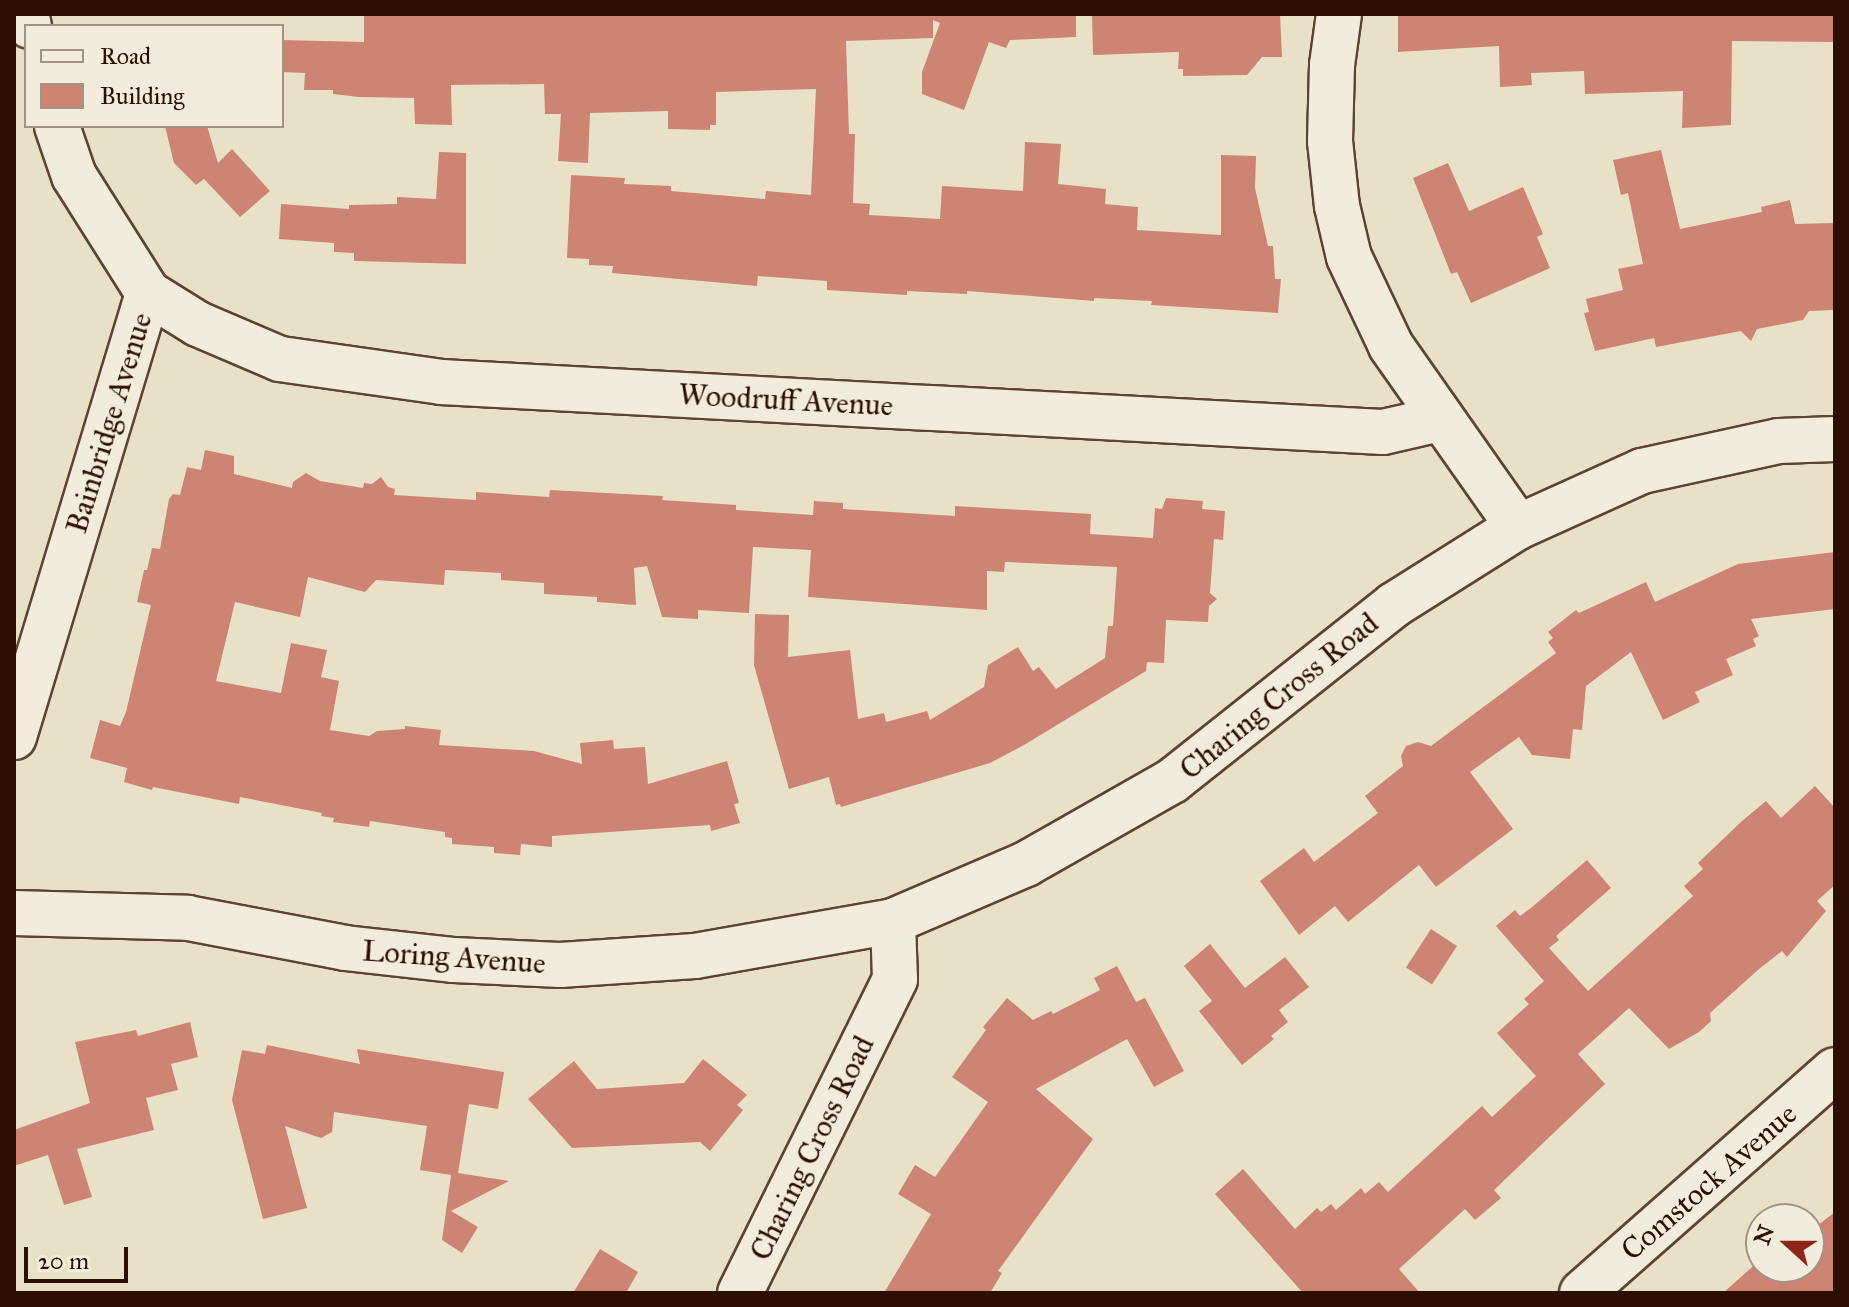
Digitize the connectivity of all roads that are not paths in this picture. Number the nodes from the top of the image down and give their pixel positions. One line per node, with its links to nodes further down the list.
1 (1339, 14): 4 (street)
2 (58, 128): 3 (street, Bainbridge Avenue)
3 (148, 293): 4 (street, Woodruff Avenue); 7 (street, Bainbridge Avenue)
4 (1440, 419): 6 (street)
5 (1835, 439): 6 (street)
6 (1518, 527): 9 (street, Charing Cross Road)
7 (14, 737)
8 (14, 913): 9 (street, Loring Avenue)
9 (893, 921): 11 (street, Charing Cross Road)
10 (1835, 1070): 12 (street, Comstock Avenue)
11 (740, 1293)
12 (1582, 1293)

